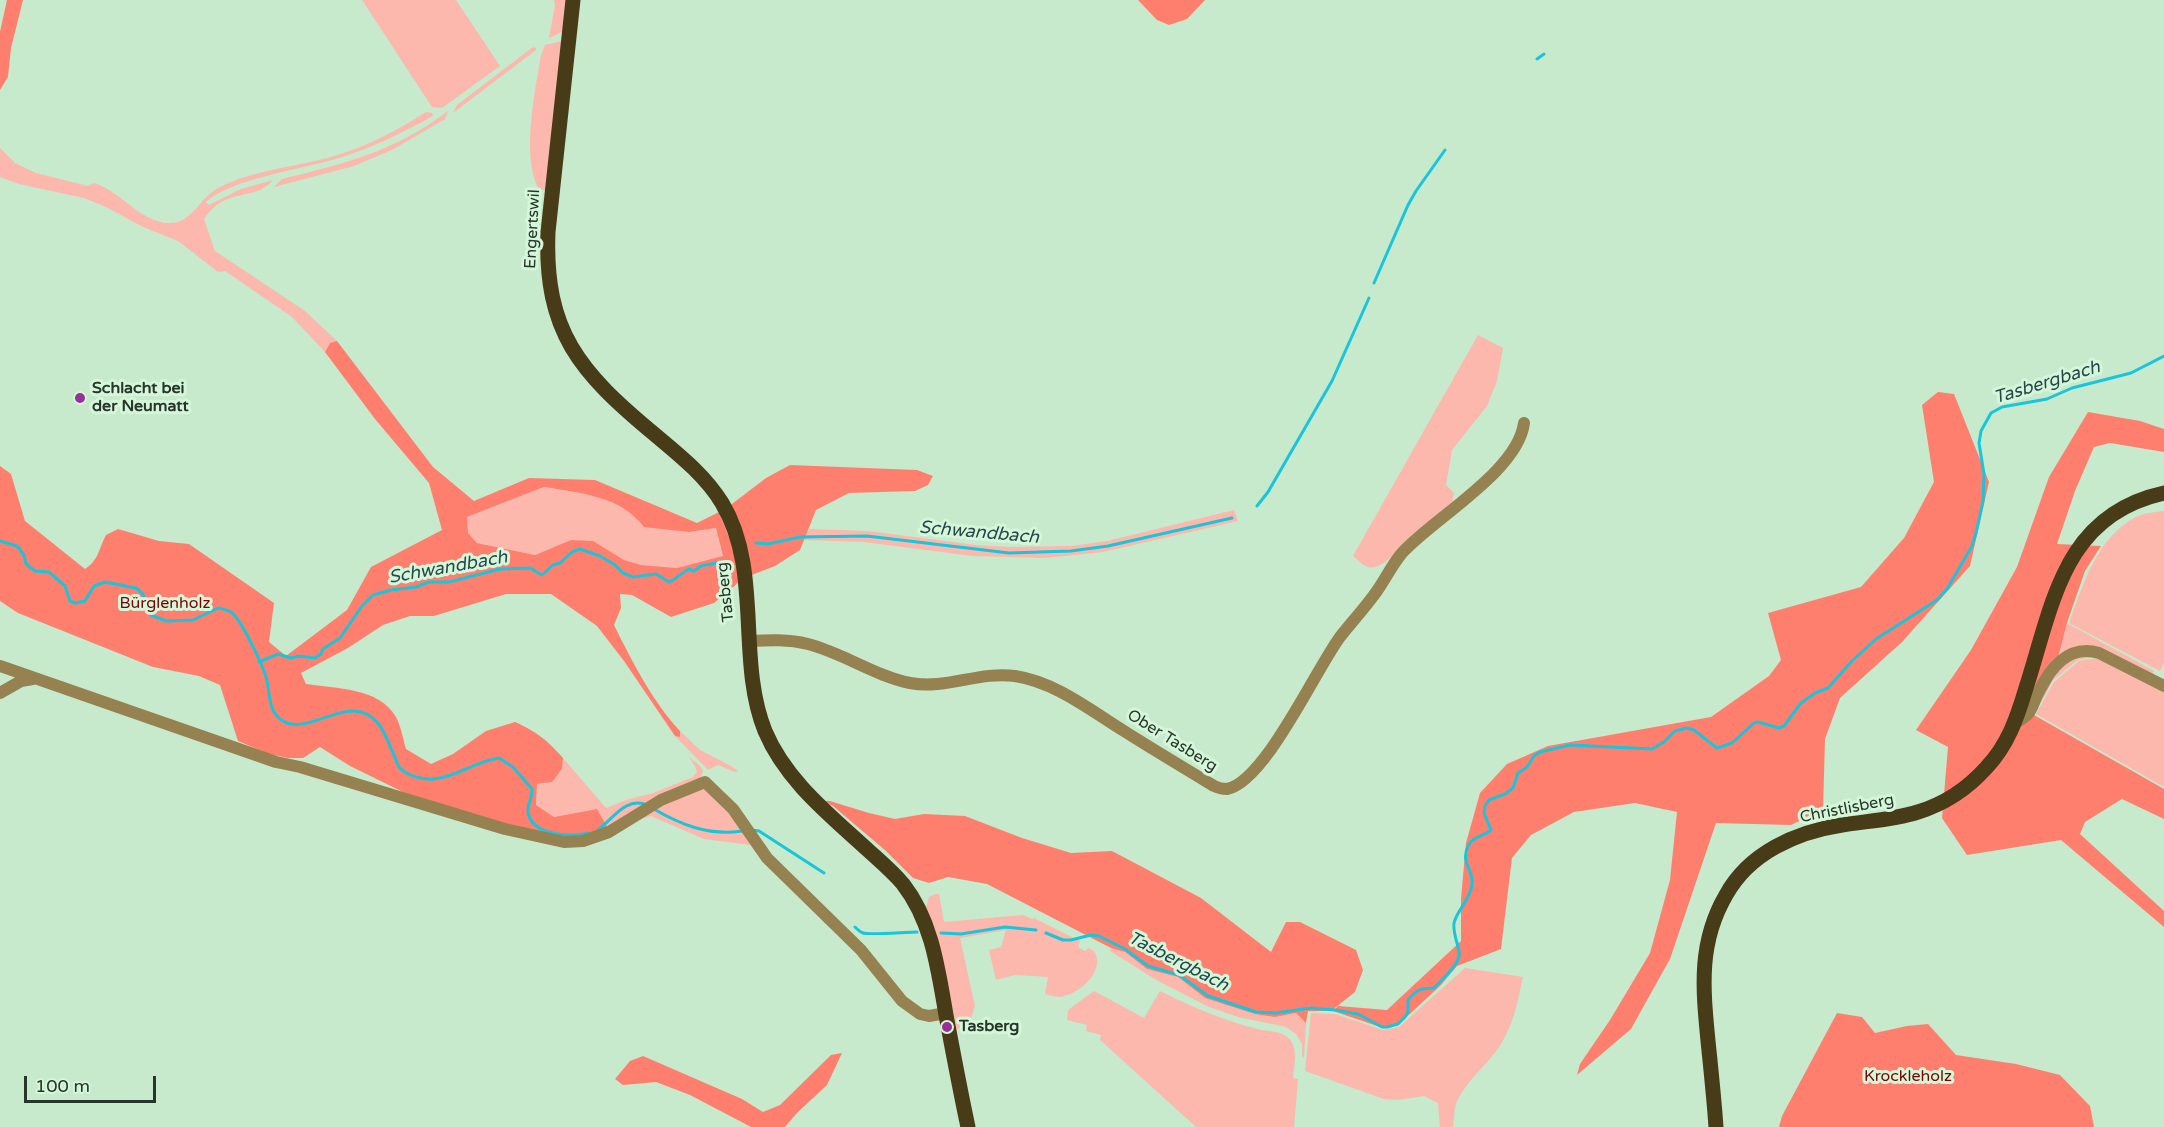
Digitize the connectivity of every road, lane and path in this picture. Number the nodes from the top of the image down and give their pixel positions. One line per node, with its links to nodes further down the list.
1 (573, 4): 4 (main road, Engertswil)
2 (1524, 423): 5 (street, Ober Tasberg)
3 (2164, 493): 10 (main road, Christlisberg)
4 (736, 535): 5 (main road, Tasberg)
5 (749, 641): 11 (main road, Tasberg)
6 (0, 666): 7 (street)
7 (34, 678): 9 (street); 11 (street)
8 (2164, 686): 10 (street, Christlisberg)
9 (0, 693)
10 (2015, 723): 13 (main road, Christlisberg)
11 (946, 1014): 12 (main road, Tasberg)
12 (968, 1127)
13 (1716, 1127)

